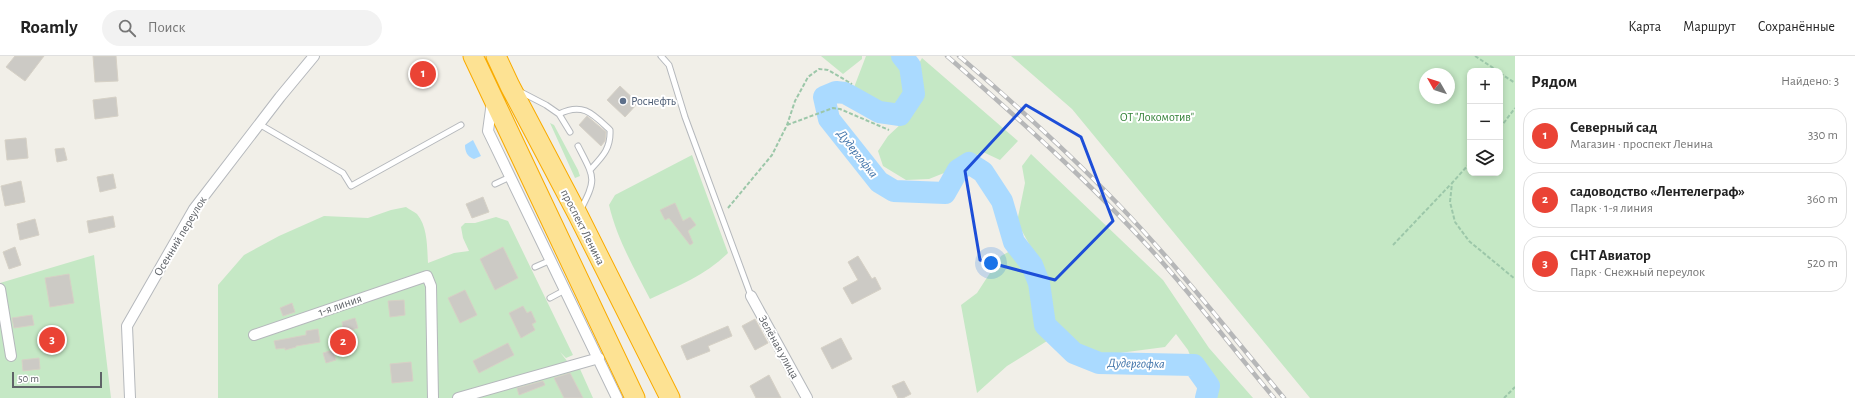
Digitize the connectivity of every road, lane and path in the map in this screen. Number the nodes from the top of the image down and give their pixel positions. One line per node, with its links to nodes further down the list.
1 (314, 56): 14 (street, Осенний переулок)
2 (472, 56): 11 (highway)
3 (496, 56): 10 (highway, проспект Ленина)
4 (660, 56): 26 (lane)
5 (1475, 56): 6 (path)
6 (1493, 68)
7 (1503, 75): 8 (path)
8 (1515, 83)
9 (852, 84): 17 (path)
10 (510, 86): 13 (lane); 27 (highway, проспект Ленина)
11 (492, 98): 23 (street); 44 (highway)
12 (1515, 108): 15 (path)
13 (559, 114): 19 (lane); 22 (lane)
14 (259, 124): 16 (lane); 40 (street, Осенний переулок)
15 (1503, 124)
16 (461, 125)
17 (787, 125): 18 (path); 26 (path)
18 (889, 130)
19 (570, 132)
20 (578, 146): 22 (lane)
21 (1467, 166): 24 (path)
22 (590, 170): 27 (lane)
23 (510, 177): 25 (lane); 29 (street)
24 (1452, 183): 28 (path); 31 (path)
25 (495, 184)
26 (722, 215): 34 (lane)
27 (578, 216): 45 (highway, проспект Ленина)
28 (1393, 245)
29 (551, 260): 30 (lane); 33 (street)
30 (536, 267)
31 (1515, 279)
32 (0, 289): 37 (street)
33 (565, 290): 35 (lane); 38 (street)
34 (751, 296): 46 (street, Зелёная улица)
35 (550, 298)
36 (254, 335): 41 (street, 1-я линия)
37 (11, 356)
38 (599, 358): 42 (street); 43 (street)
39 (1515, 387): 47 (path)
40 (130, 398)
41 (433, 398)
42 (458, 398)
43 (617, 398)
44 (634, 398)
45 (670, 398)
46 (808, 398)
47 (1504, 398)

